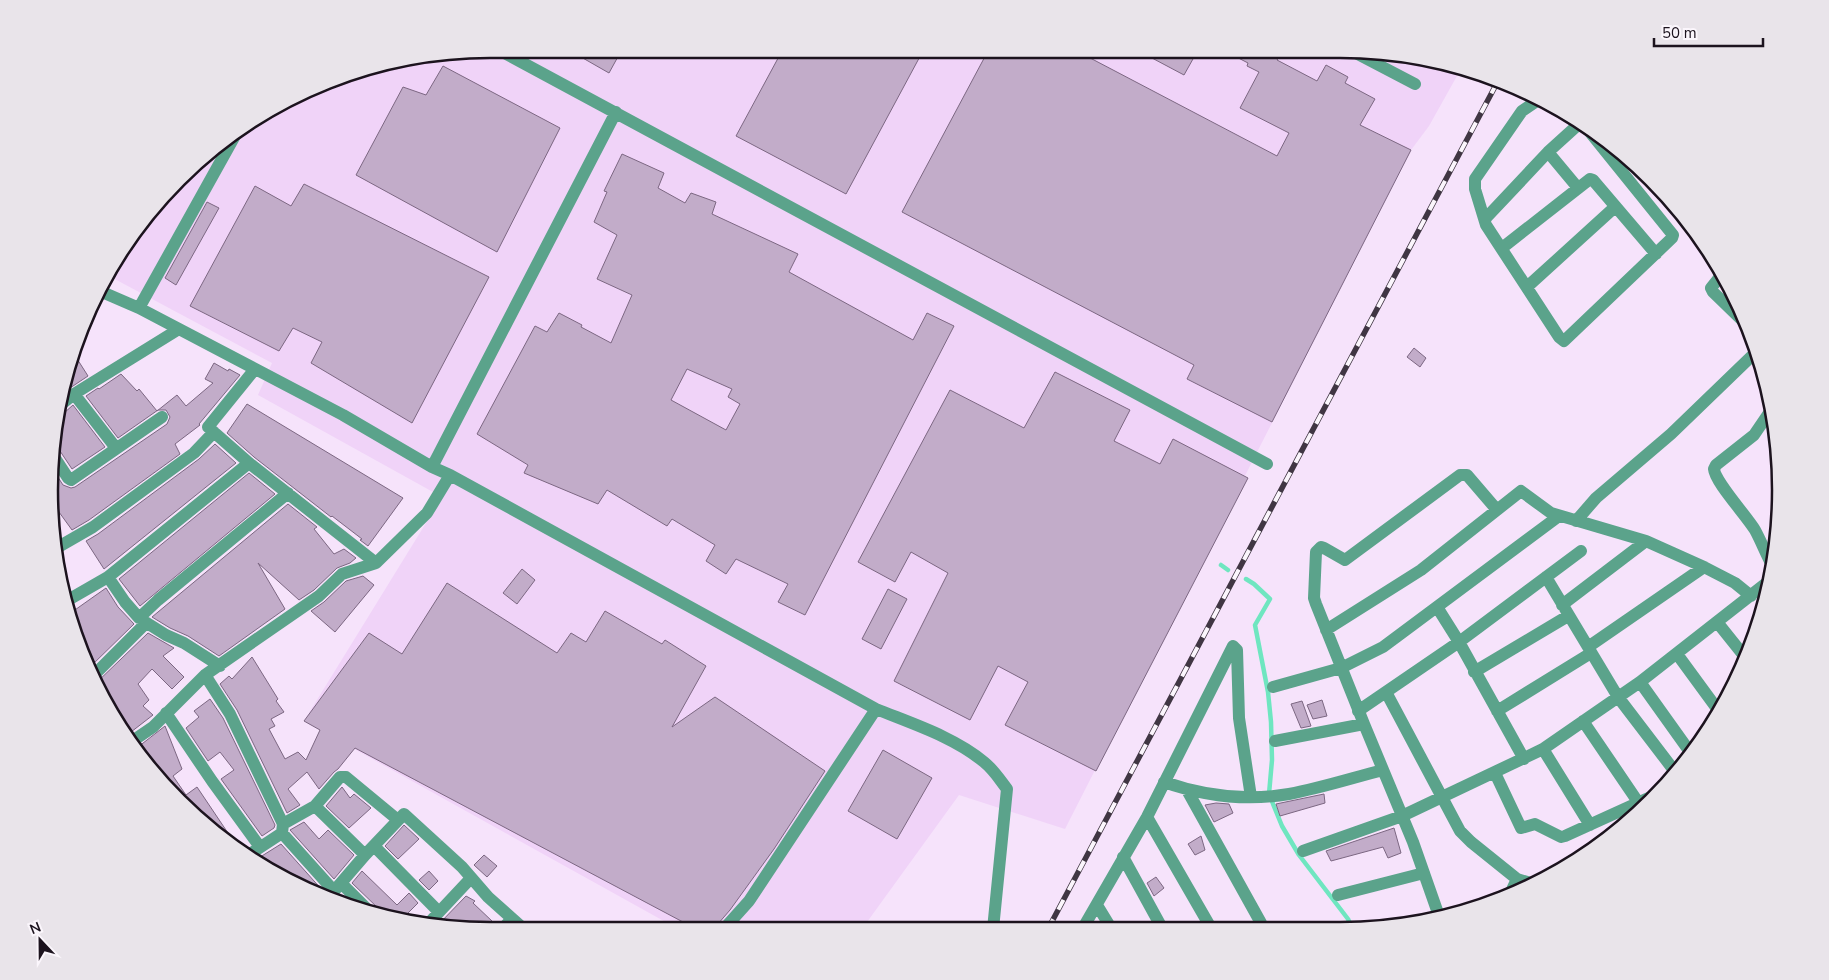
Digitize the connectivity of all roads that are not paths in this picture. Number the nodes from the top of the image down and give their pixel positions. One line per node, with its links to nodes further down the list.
1 (514, 58): 5 (street)
2 (1365, 58): 3 (street)
3 (1415, 84)
4 (1533, 104): 12 (street)
5 (616, 112): 31 (street); 32 (street)
6 (1575, 128): 9 (street)
7 (230, 145): 18 (street)
8 (1602, 147): 14 (street)
9 (1548, 152): 10 (street); 12 (street)
10 (1578, 188): 11 (street); 13 (street)
11 (1615, 207): 14 (street); 16 (street)
12 (1485, 219): 13 (street)
13 (1502, 248): 16 (street)
14 (1656, 254): 16 (street)
15 (1717, 280): 19 (street)
16 (1527, 287)
17 (105, 293): 18 (street)
18 (139, 308): 20 (street)
19 (1733, 312)
20 (179, 329): 22 (street); 23 (street)
21 (1751, 358): 37 (street)
22 (255, 369): 27 (street); 32 (street)
23 (74, 394): 24 (street); 28 (street)
24 (67, 399)
25 (162, 417): 28 (street)
26 (1765, 418): 41 (street)
27 (214, 432): 30 (street); 39 (street)
28 (116, 448): 29 (street)
29 (58, 463)
30 (249, 463): 34 (street); 44 (street)
31 (1267, 464)
32 (432, 467): 33 (street)
33 (450, 475): 42 (street); 68 (street)
34 (288, 493): 42 (street); 51 (street)
35 (1497, 510): 36 (street); 53 (street); 53 (street)
36 (1559, 516): 37 (street); 49 (street)
37 (1576, 521): 38 (street)
38 (1646, 541): 43 (street); 50 (street)
39 (61, 545)
40 (1581, 551): 45 (street)
41 (1767, 554)
42 (376, 563): 58 (street)
43 (1704, 567): 47 (street); 55 (street)
44 (108, 577): 48 (street); 51 (street)
45 (1546, 577): 50 (street); 54 (street)
46 (1760, 589): 47 (street)
47 (1751, 596): 52 (street)
48 (71, 598)
49 (1437, 607): 54 (street); 59 (street)
50 (1565, 611): 55 (street); 61 (street)
51 (142, 621): 58 (street); 60 (street)
52 (1717, 622): 56 (street); 57 (street)
53 (1326, 630): 59 (street)
54 (1459, 642): 61 (street); 65 (street)
55 (1589, 650): 66 (street); 70 (street)
56 (1741, 652)
57 (1677, 654): 63 (street); 67 (street)
58 (220, 666): 62 (street)
59 (1341, 668): 64 (street); 69 (street)
60 (97, 671)
61 (1474, 672): 70 (street)
62 (205, 675): 71 (street); 92 (street)
63 (1640, 682): 66 (street); 76 (street)
64 (1273, 687)
65 (1386, 692): 69 (street); 85 (street)
66 (1618, 697): 72 (street); 79 (street)
67 (1714, 705)
68 (876, 709): 112 (street); 113 (street)
69 (1358, 711): 73 (street)
70 (1497, 711): 78 (street)
71 (166, 713): 74 (street); 93 (street)
72 (1583, 721): 77 (street); 86 (street)
73 (1364, 724): 75 (street); 80 (street)
74 (136, 738)
75 (1275, 741)
76 (1686, 747)
77 (1543, 749): 78 (street); 91 (street)
78 (1524, 759): 81 (street)
79 (1671, 766)
80 (1383, 770): 84 (street); 88 (street)
81 (1495, 774): 85 (street); 91 (street)
82 (1164, 782): 83 (street); 84 (street); 89 (street)
83 (1187, 790): 84 (street); 118 (street)
84 (1251, 797)
85 (1442, 798): 88 (street); 99 (street)
86 (1638, 802): 91 (street)
87 (315, 806): 90 (street); 92 (street); 94 (street)
88 (1402, 816): 95 (street); 97 (street)
89 (1147, 817): 96 (street); 117 (street)
90 (398, 820): 94 (street); 98 (street)
91 (1590, 825)
92 (282, 828): 93 (street); 102 (street)
93 (255, 850)
94 (369, 850): 102 (street); 107 (street)
95 (1303, 851)
96 (1123, 857): 105 (street); 116 (street)
97 (1424, 873): 103 (street); 106 (street)
98 (471, 878): 107 (street); 109 (street)
99 (1517, 879): 100 (street); 101 (street)
100 (1524, 881)
101 (1514, 886)
102 (334, 891): 104 (street)
103 (1338, 895)
104 (345, 898)
105 (1097, 905): 114 (street); 115 (street)
106 (1437, 911)
107 (439, 912): 108 (street)
108 (433, 919)
109 (512, 919): 110 (street); 111 (street)
110 (509, 922)
111 (516, 922)
112 (730, 922)
113 (994, 922)
114 (1087, 922)
115 (1108, 922)
116 (1159, 922)
117 (1208, 922)
118 (1260, 922)

